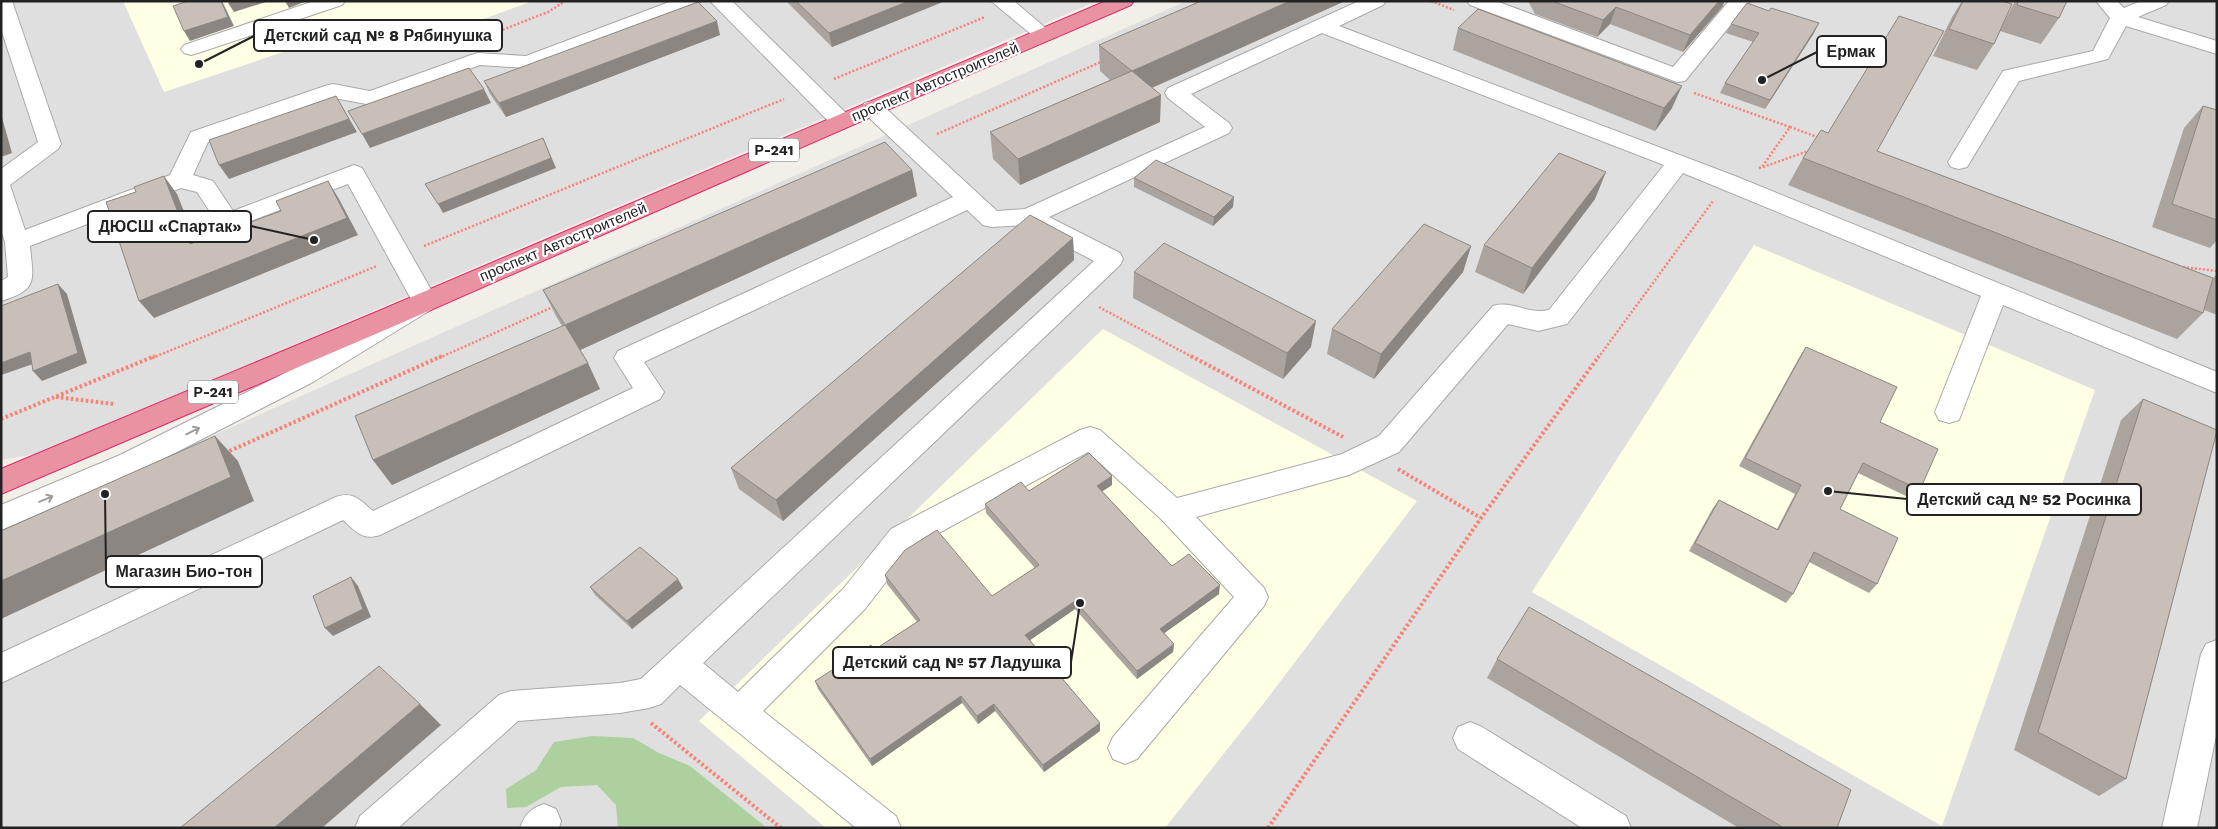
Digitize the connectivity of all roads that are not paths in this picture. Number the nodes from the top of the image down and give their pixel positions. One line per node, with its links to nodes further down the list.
1 (2, 1): 22 (lane)
2 (335, 1): 16 (lane)
3 (691, 1): 21 (lane)
4 (720, 1): 18 (lane)
5 (1124, 1): 14 (highway, проспект Автостроителей / Р-241)
6 (1376, 1): 13 (lane)
7 (1476, 1): 8 (lane)
8 (1740, 1)
9 (2106, 1): 12 (lane)
10 (2159, 1): 12 (lane)
11 (1005, 4): 14 (lane)
12 (2121, 17): 15 (lane); 19 (lane)
13 (1324, 27): 20 (lane); 25 (lane)
14 (1044, 35): 17 (highway, проспект Автостроителей / Р-241)
15 (2217, 48)
16 (191, 49)
17 (872, 108): 18 (highway, проспект Автостроителей / Р-241); 24 (lane)
18 (841, 121): 29 (highway, проспект Автостроителей / Р-241)
19 (1959, 162)
20 (1678, 163): 27 (lane); 33 (lane)
21 (179, 180): 26 (lane); 29 (lane)
22 (1, 181)
23 (1, 189): 26 (lane)
24 (969, 199): 25 (lane); 36 (lane)
25 (1030, 217): 35 (lane)
26 (17, 242): 28 (lane)
27 (1995, 291): 30 (lane); 31 (lane)
28 (1, 292)
29 (425, 302): 32 (highway, проспект Автостроителей / Р-241); 34 (lane, one-way to 29)
30 (2217, 383)
31 (1949, 412)
32 (1, 482)
33 (1172, 511): 38 (lane); 40 (lane)
34 (1, 518)
35 (679, 664): 38 (lane); 41 (lane)
36 (1, 668)
37 (2215, 672): 44 (lane)
38 (739, 713): 42 (lane)
39 (1470, 738): 43 (lane)
40 (1125, 748)
41 (372, 828)
42 (884, 828)
43 (1614, 828)
44 (2179, 828)

